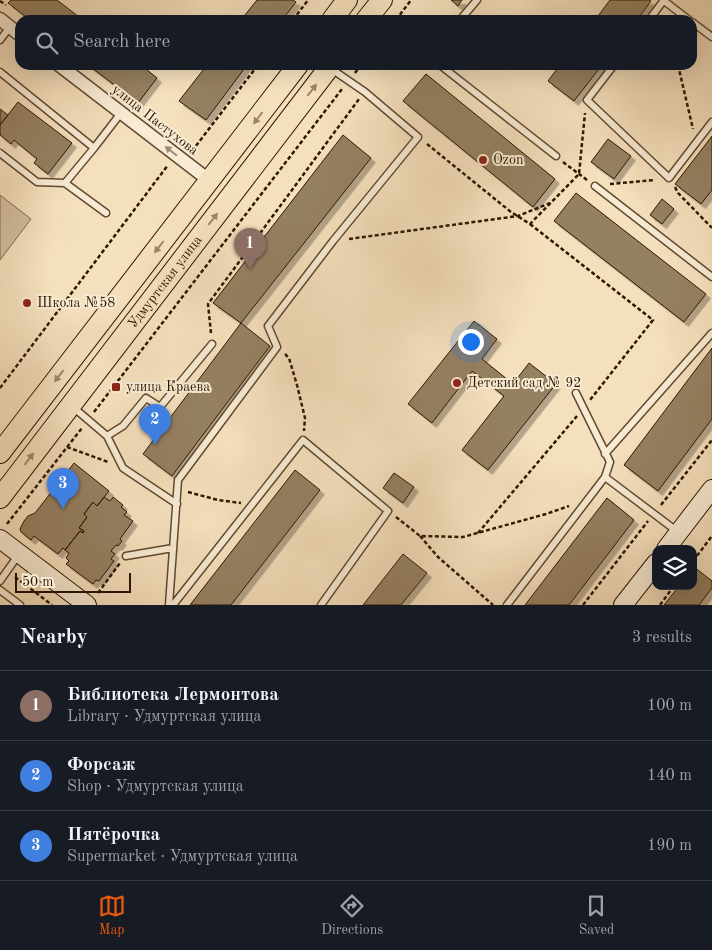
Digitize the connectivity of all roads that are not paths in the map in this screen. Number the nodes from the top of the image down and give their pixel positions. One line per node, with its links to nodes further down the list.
1 (347, 0): 4 (main road)
2 (477, 0): 5 (lane)
3 (664, 0): 6 (lane); 7 (lane)
4 (336, 15)
5 (464, 15)
6 (653, 15)
7 (683, 15)
8 (697, 26): 10 (lane)
9 (10, 27): 11 (lane)
10 (712, 37)
11 (0, 40)
12 (65, 70): 19 (street, улица Пастухова)
13 (294, 70): 24 (main road, Удмуртская улица, one-way to 24)
14 (327, 70): 32 (main road, Удмуртская улица, one-way to 14)
15 (335, 70): 39 (lane)
16 (446, 70): 23 (lane)
17 (610, 70): 20 (lane)
18 (0, 72): 21 (lane)
19 (121, 113): 21 (lane); 24 (street, улица Пастухова, one-way to 19)
20 (712, 122)
21 (94, 148): 25 (lane)
22 (0, 153): 25 (lane)
23 (556, 156)
24 (210, 181): 34 (main road, Удмуртская улица, one-way to 34)
25 (66, 183): 27 (lane)
26 (595, 186): 28 (lane)
27 (106, 213)
28 (712, 277)
29 (712, 333): 35 (lane)
30 (212, 344): 33 (lane)
31 (576, 393): 35 (lane)
32 (70, 405): 33 (lane); 38 (main road, Удмуртская улица, one-way to 32)
33 (107, 436): 39 (lane)
34 (0, 453)
35 (606, 454): 36 (lane)
36 (605, 478): 40 (lane); 54 (lane)
37 (712, 489): 40 (main road)
38 (0, 498)
39 (176, 504): 43 (lane)
40 (679, 533): 42 (main road)
41 (0, 538): 44 (main road)
42 (669, 545)
43 (172, 548): 45 (lane); 51 (lane)
44 (20, 553): 47 (lane); 49 (main road)
45 (126, 556)
46 (652, 567): 55 (main road)
47 (0, 581)
48 (0, 590): 50 (lane)
49 (93, 599)
50 (20, 605)
51 (168, 605)
52 (173, 605): 53 (lane)
53 (321, 605)
54 (507, 605)
55 (623, 605)

